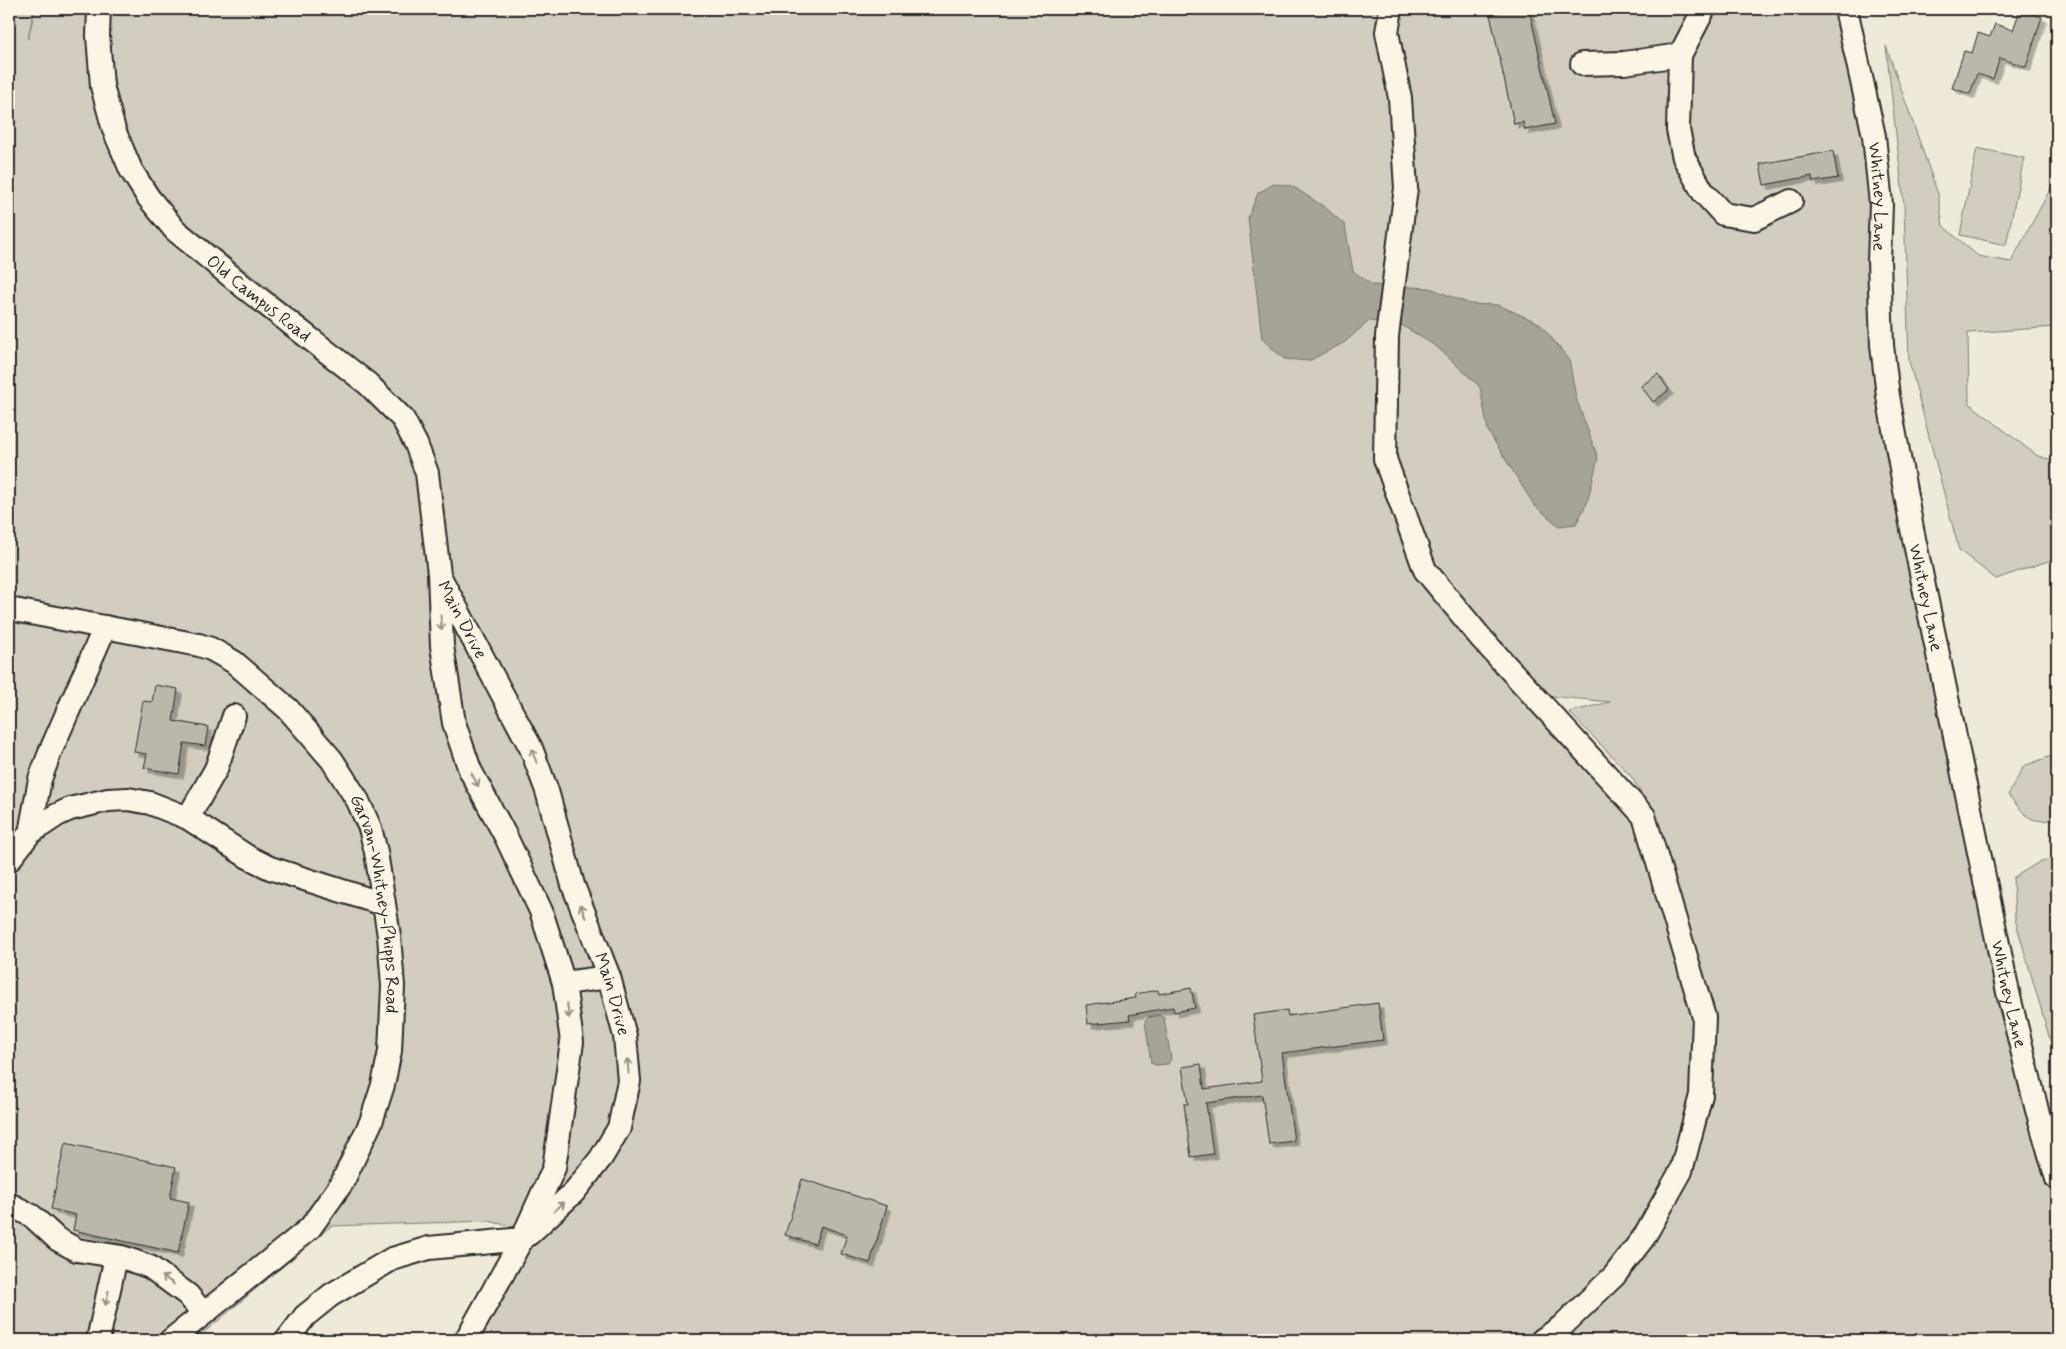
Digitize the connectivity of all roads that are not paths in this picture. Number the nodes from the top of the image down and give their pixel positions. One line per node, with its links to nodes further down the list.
1 (98, 9): 8 (street, Old Campus Road)
2 (1391, 9): 27 (street)
3 (1704, 9): 5 (street)
4 (1846, 9): 18 (street, Whitney Lane)
5 (1680, 55): 6 (street); 7 (street)
6 (1582, 64)
7 (1791, 201)
8 (438, 574): 16 (street, Main Drive, one-way to 8); 17 (street, Main Drive, one-way to 17)
9 (9, 609): 10 (street, Garvan-Whitney-Phipps Road)
10 (105, 627): 13 (street); 15 (street, Garvan-Whitney-Phipps Road)
11 (234, 716): 12 (street)
12 (188, 818): 13 (street); 15 (street)
13 (30, 833): 14 (street)
14 (9, 860)
15 (383, 904): 22 (street, Garvan-Whitney-Phipps Road)
16 (609, 977): 17 (street); 20 (street, Main Drive, one-way to 16)
17 (564, 983): 20 (street, Main Drive, one-way to 20)
18 (2057, 1179)
19 (9, 1204): 21 (street)
20 (522, 1239): 25 (street); 26 (street, Main Drive)
21 (116, 1257): 22 (street, one-way to 21); 23 (street, one-way to 23)
22 (203, 1313): 24 (street, Garvan-Whitney-Phipps Road)
23 (98, 1340)
24 (171, 1340)
25 (287, 1340)
26 (466, 1340)
27 (1542, 1340)

